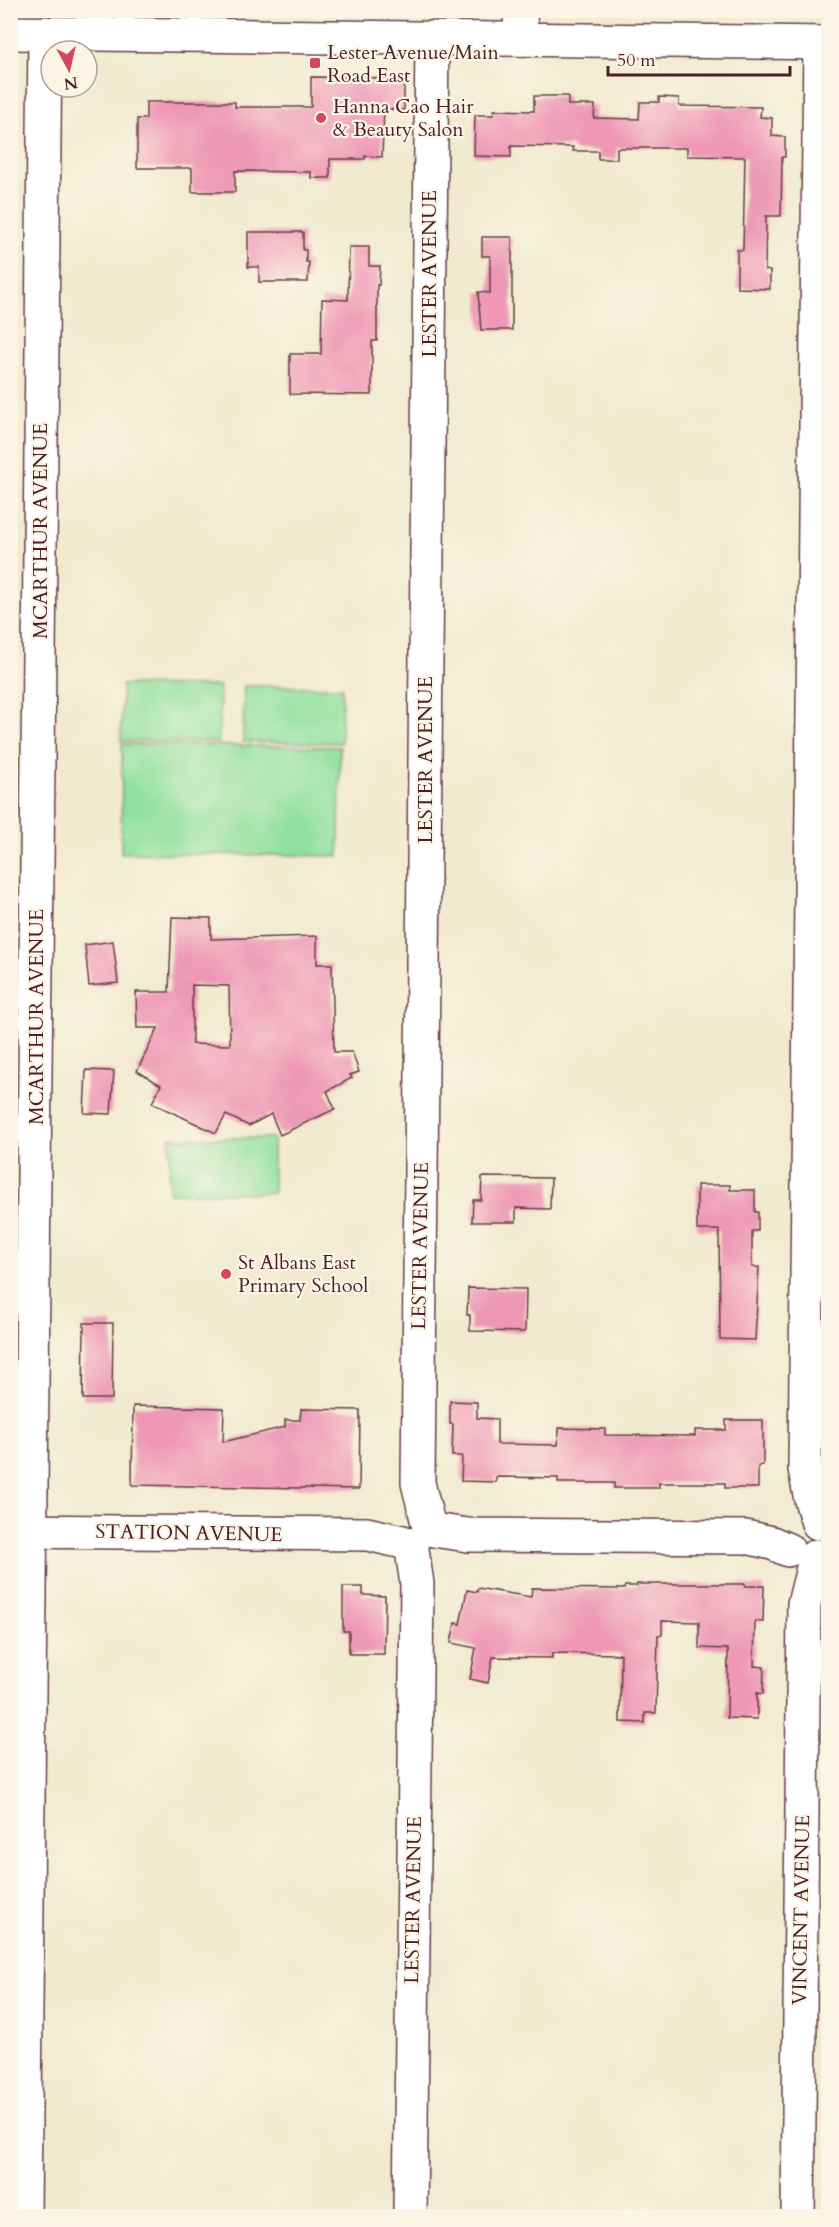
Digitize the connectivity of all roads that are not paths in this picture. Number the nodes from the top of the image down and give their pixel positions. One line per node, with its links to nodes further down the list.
1 (520, 25): 4 (street); 5 (street)
2 (10, 33): 3 (street)
3 (45, 33): 4 (street); 6 (street, MCARTHUR AVENUE)
4 (432, 38): 7 (street, LESTER AVENUE)
5 (824, 43): 8 (street, VINCENT AVENUE)
6 (21, 1531): 7 (street, STATION AVENUE); 9 (street, MCARTHUR AVENUE)
7 (418, 1536): 8 (street, STATION AVENUE); 10 (street, LESTER AVENUE)
8 (810, 1539): 11 (street, VINCENT AVENUE)
9 (24, 2217)
10 (410, 2217)
11 (798, 2217)

